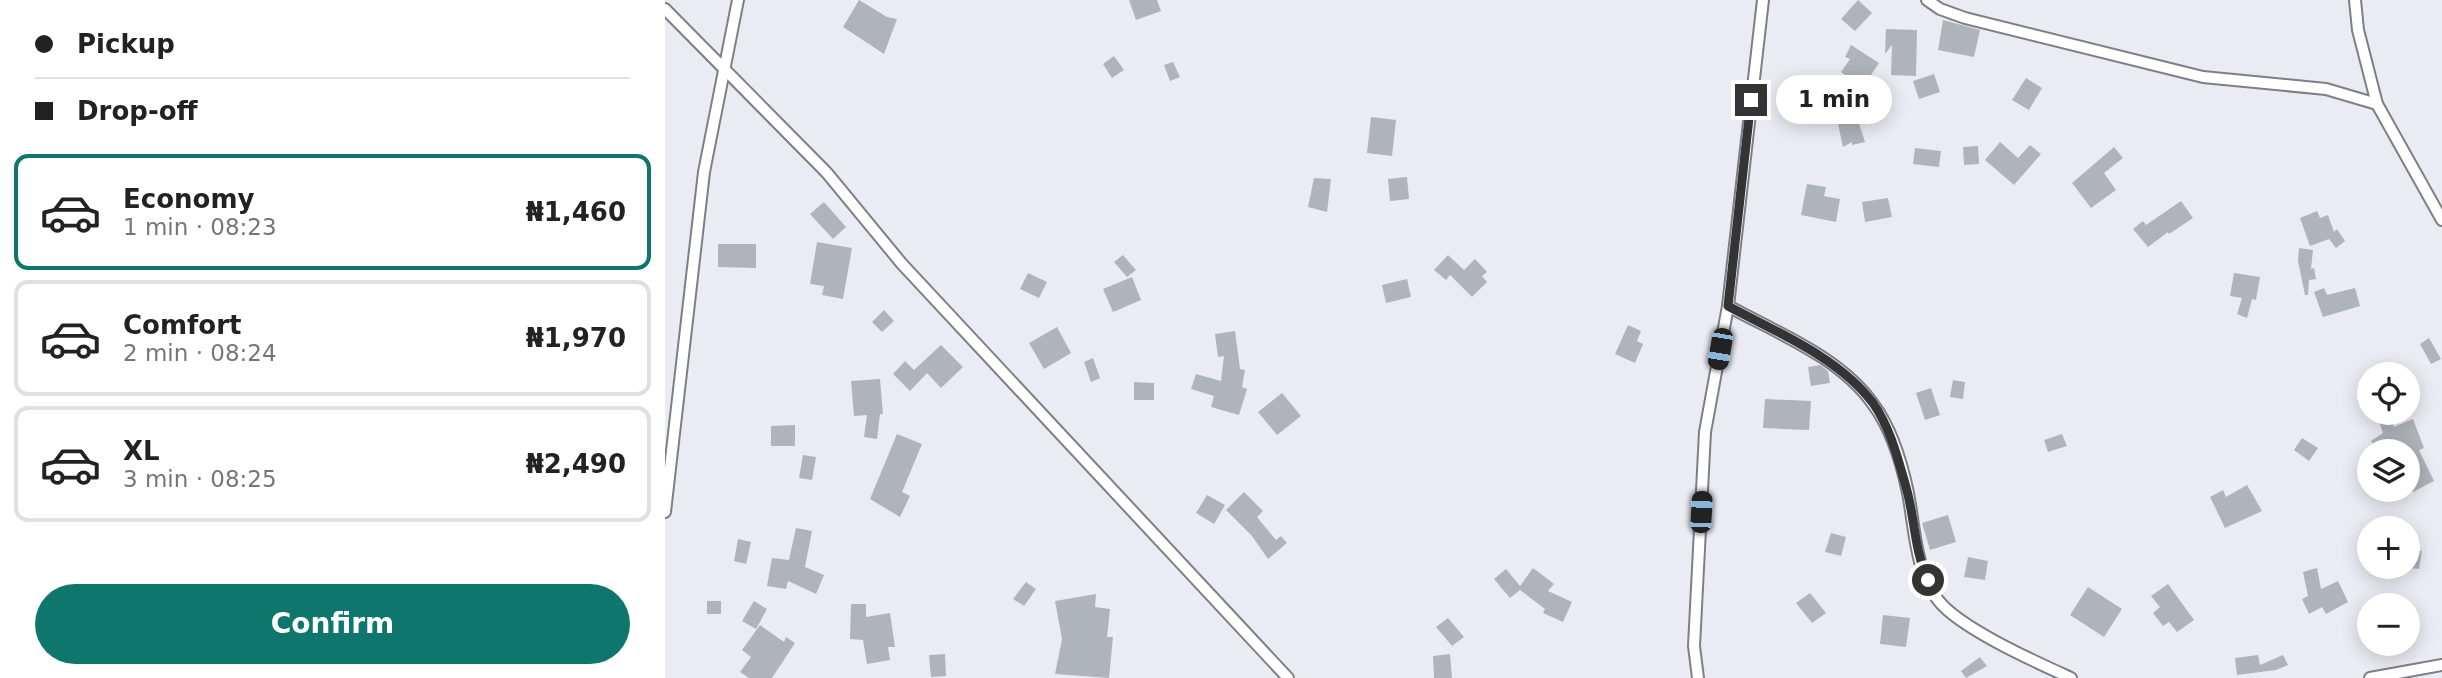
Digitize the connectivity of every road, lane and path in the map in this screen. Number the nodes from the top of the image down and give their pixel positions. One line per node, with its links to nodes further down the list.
1 (738, 0): 6 (street)
2 (1763, 0): 9 (street)
3 (1927, 0): 7 (street)
4 (2355, 0): 7 (street)
5 (665, 9): 6 (street)
6 (724, 67): 10 (street); 12 (street)
7 (2377, 104): 8 (street)
8 (2442, 220)
9 (1728, 306): 13 (street); 14 (street)
10 (665, 512)
11 (2442, 665): 15 (street)
12 (1288, 678)
13 (1698, 678)
14 (2071, 678)
15 (2370, 678)

